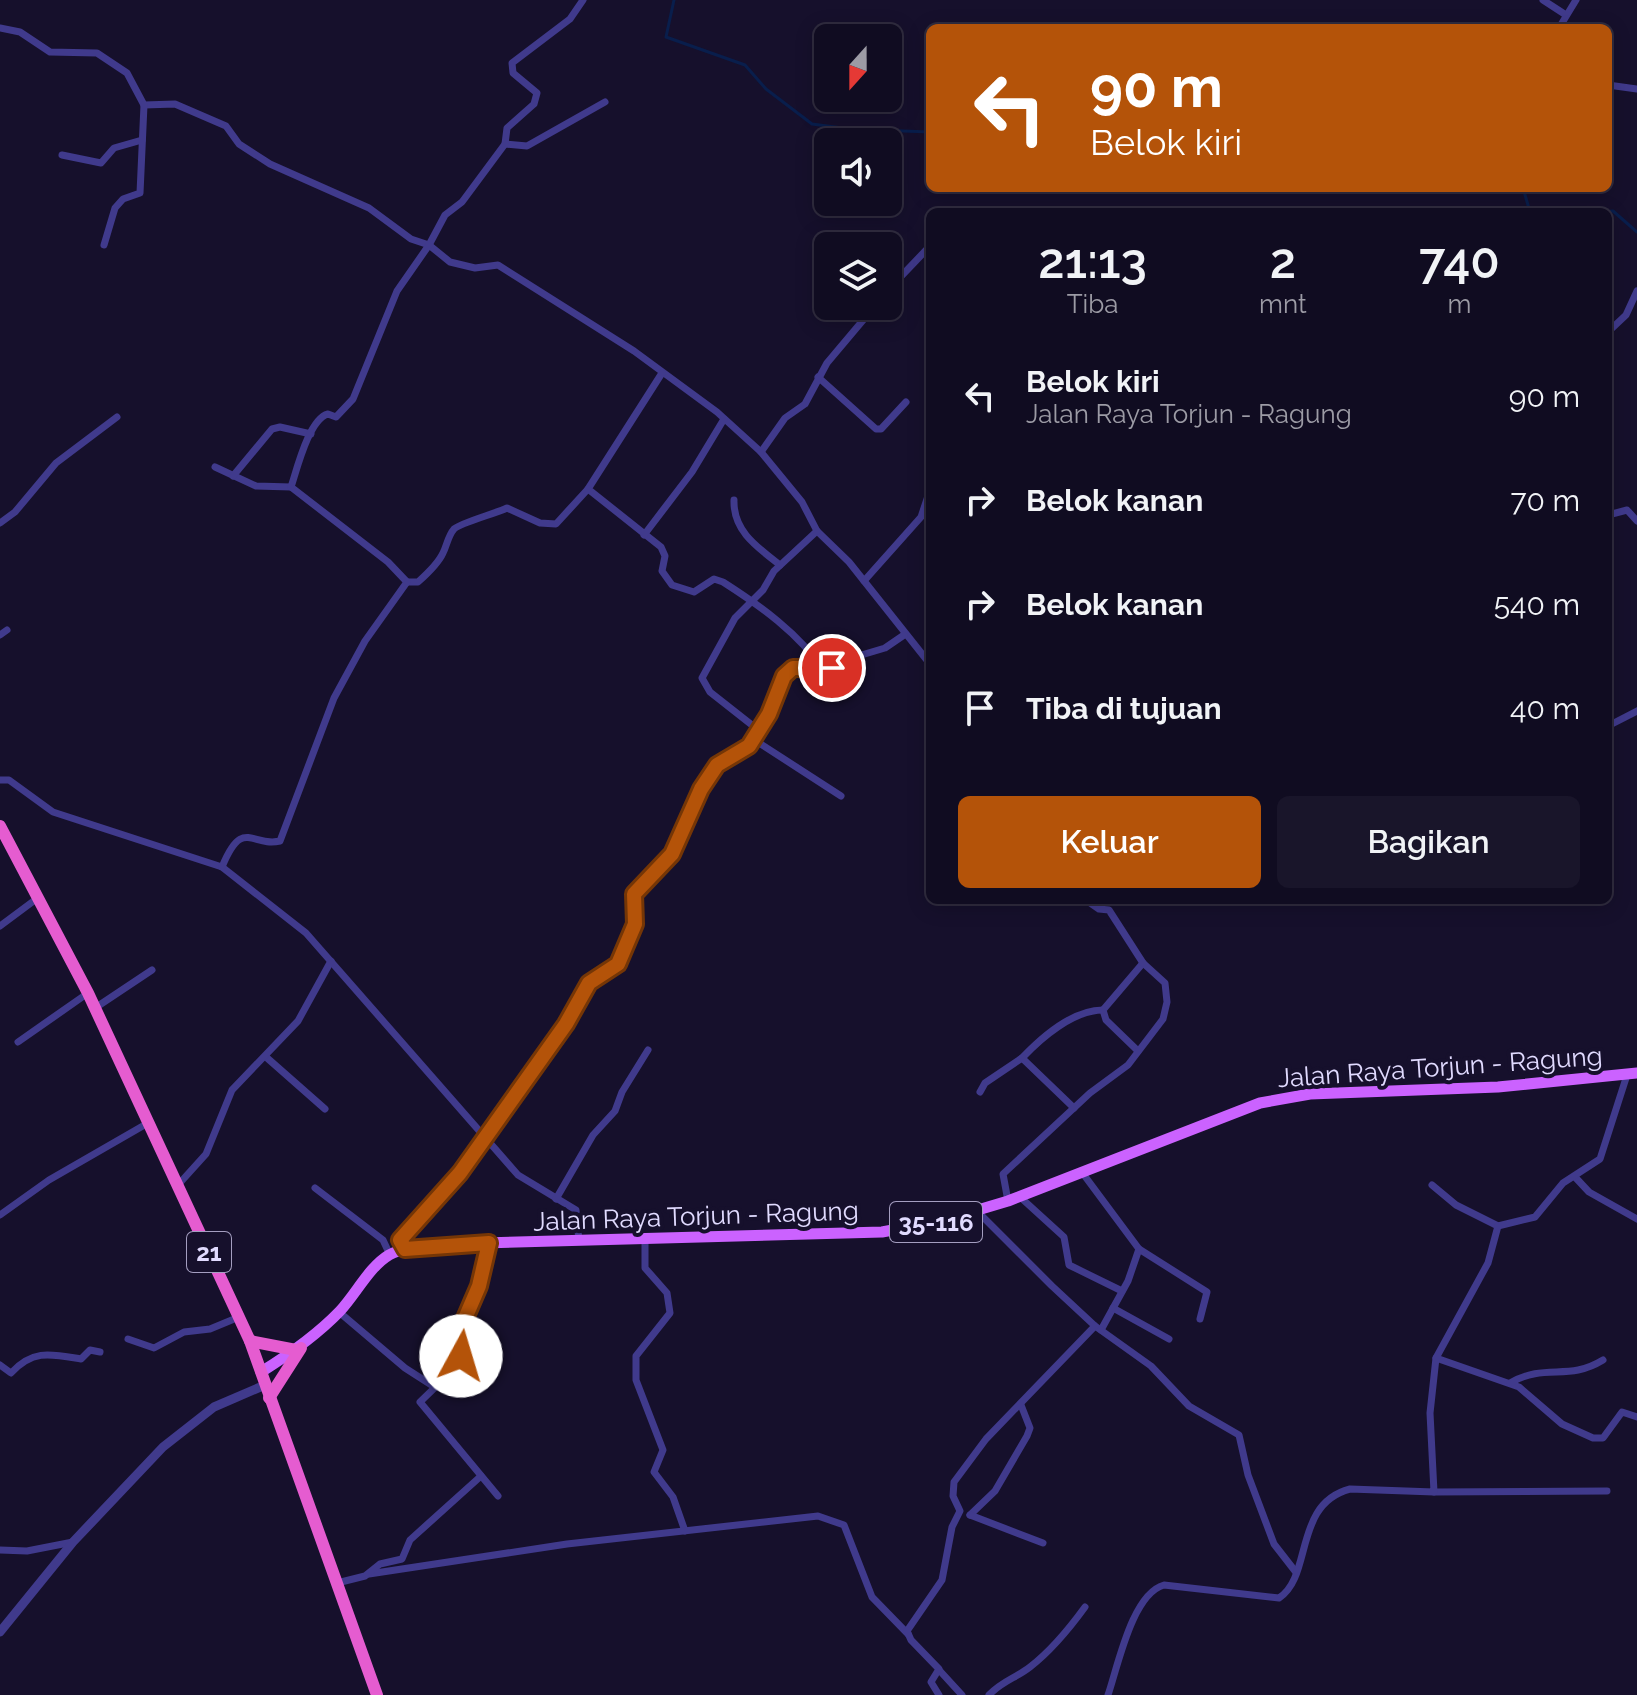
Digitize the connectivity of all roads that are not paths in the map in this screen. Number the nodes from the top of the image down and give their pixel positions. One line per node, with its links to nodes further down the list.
1 (583, 0): 12 (street)
2 (1543, 0): 4 (street)
3 (1576, 0): 4 (street)
4 (1566, 15): 5 (street)
5 (1561, 24)
6 (0, 28): 10 (street)
7 (1612, 86): 8 (street)
8 (1637, 89)
9 (605, 102): 12 (street)
10 (144, 105): 11 (street); 15 (street)
11 (142, 140): 13 (street); 14 (street)
12 (505, 144): 15 (street)
13 (62, 155)
14 (104, 245)
15 (429, 245): 21 (street); 26 (street)
16 (926, 250): 17 (street)
17 (902, 275)
18 (1637, 291): 20 (street)
19 (864, 320): 22 (street)
20 (1612, 328)
21 (662, 373): 25 (street); 31 (street)
22 (818, 377): 23 (street); 27 (street)
23 (906, 402)
24 (117, 417): 38 (street)
25 (724, 419): 27 (street); 40 (street)
26 (311, 434): 29 (street); 30 (street)
27 (761, 452): 39 (street)
28 (215, 467): 29 (street)
29 (233, 476): 30 (street)
30 (291, 487): 43 (street)
31 (588, 489): 40 (street); 43 (street)
32 (734, 500): 41 (street)
33 (926, 502): 42 (street)
34 (1637, 502): 35 (street)
35 (1630, 511): 36 (street); 37 (street)
36 (1612, 514)
37 (1637, 521)
38 (0, 523)
39 (817, 531): 41 (street); 42 (street)
40 (644, 535): 44 (street)
41 (780, 565): 44 (street)
42 (864, 581): 45 (street)
43 (407, 582): 55 (street)
44 (753, 602): 47 (street); 50 (street)
45 (904, 635): 46 (street); 47 (street)
46 (926, 660)
47 (823, 670): 50 (street)
48 (1637, 711): 49 (street)
49 (1612, 724)
50 (757, 729): 51 (street)
51 (753, 739): 53 (street); 77 (street)
52 (0, 780): 55 (street)
53 (841, 796)
54 (0, 826): 56 (highway, 21)
55 (222, 867): 61 (street)
56 (39, 897): 60 (street); 64 (highway, 21)
57 (1092, 904): 59 (street)
58 (1113, 904): 59 (street)
59 (1109, 910): 62 (street)
60 (0, 926)
61 (331, 961): 70 (street); 77 (street)
62 (1143, 963): 66 (street); 69 (street)
63 (152, 970): 65 (street)
64 (88, 993): 65 (highway, 21); 67 (street)
65 (95, 1008): 76 (highway, 21)
66 (1103, 1010): 69 (street); 71 (street)
67 (18, 1042)
68 (648, 1050): 84 (street)
69 (1138, 1051): 74 (street)
70 (266, 1057): 75 (street); 80 (street)
71 (1022, 1058): 73 (street); 74 (street)
72 (1632, 1074): 78 (main road, Jalan Raya Torjun - Ragung / 35-116); 79 (street)
73 (980, 1092)
74 (1074, 1108): 83 (street)
75 (325, 1109)
76 (148, 1123): 80 (highway, 21); 86 (street)
77 (485, 1138): 84 (street); 92 (street)
78 (1081, 1171): 83 (main road, Jalan Raya Torjun - Ragung / 35-116); 93 (street)
79 (1575, 1177): 87 (street); 88 (street)
80 (178, 1185): 98 (highway, 21)
81 (1432, 1185): 88 (street)
82 (315, 1188): 94 (street)
83 (1013, 1198): 85 (main road, Jalan Raya Torjun - Ragung / 35-116); 95 (street)
84 (556, 1199): 90 (street)
85 (977, 1211): 89 (main road, Jalan Raya Torjun - Ragung / 35-116); 100 (street)
86 (0, 1215)
87 (1637, 1219)
88 (1498, 1226): 106 (street)
89 (645, 1240): 90 (main road, Jalan Raya Torjun - Ragung / 35-116); 120 (street)
90 (579, 1241): 91 (main road, Jalan Raya Torjun - Ragung / 35-116)
91 (489, 1243): 92 (main road, Jalan Raya Torjun - Ragung / 35-116); 111 (street)
92 (405, 1249): 94 (main road, Jalan Raya Torjun - Ragung / 35-116)
93 (1139, 1249): 95 (street); 99 (street)
94 (390, 1255): 97 (main road, Jalan Raya Torjun - Ragung / 35-116)
95 (1122, 1291): 96 (street)
96 (1113, 1308): 100 (street); 102 (street)
97 (339, 1312): 104 (main road, Jalan Raya Torjun - Ragung / 35-116); 111 (street)
98 (239, 1317): 101 (street); 103 (highway, 21)
99 (1200, 1319)
100 (1098, 1328): 112 (street); 124 (street)
101 (128, 1339)
102 (1169, 1339)
103 (250, 1341): 104 (highway); 110 (highway, 21)
104 (298, 1349): 110 (highway); 110 (main road, Jalan Raya Torjun - Ragung / 35-116)
105 (100, 1352): 108 (street)
106 (1436, 1358): 109 (street); 115 (street)
107 (1603, 1360): 109 (street)
108 (0, 1365)
109 (1510, 1383): 113 (street)
110 (265, 1385): 121 (street); 126 (highway, 21)
111 (433, 1386): 114 (street)
112 (1021, 1405): 118 (street); 119 (street)
113 (1637, 1417)
114 (481, 1476): 117 (street); 125 (street)
115 (1435, 1488): 116 (street); 124 (street)
116 (1607, 1491)
117 (498, 1496)
118 (960, 1511): 119 (street); 129 (street)
119 (970, 1515): 122 (street)
120 (685, 1531): 125 (street); 129 (street)
121 (73, 1542): 123 (street); 128 (street)
122 (1043, 1543)
123 (0, 1550)
124 (1295, 1571): 135 (street)
125 (369, 1574): 126 (street)
126 (337, 1583): 131 (highway, 21)
127 (1085, 1607): 134 (street)
128 (0, 1632)
129 (908, 1634): 130 (street)
130 (940, 1671): 132 (street); 133 (street)
131 (377, 1695)
132 (939, 1695)
133 (962, 1695)
134 (989, 1695)
135 (1108, 1695)

